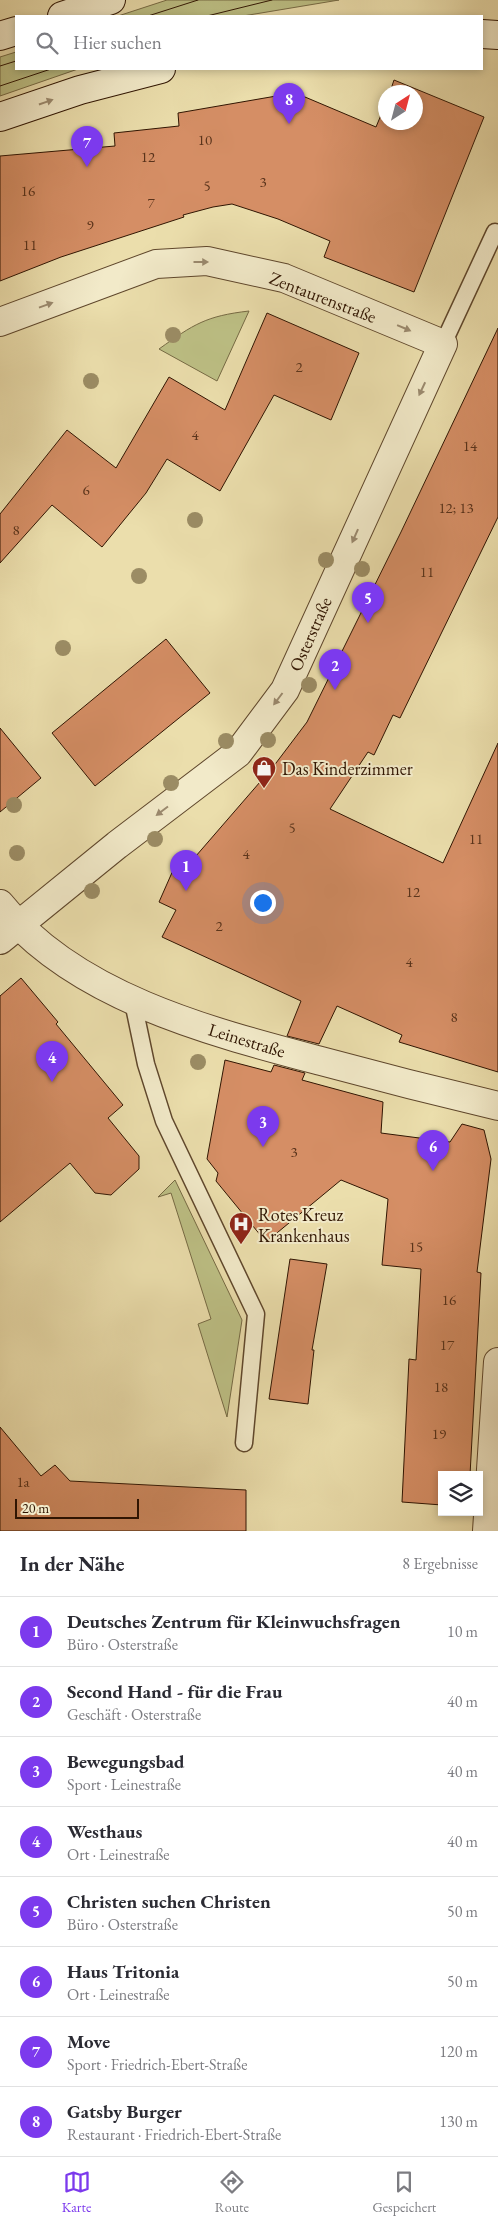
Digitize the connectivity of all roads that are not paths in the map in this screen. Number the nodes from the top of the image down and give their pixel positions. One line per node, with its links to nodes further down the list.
1 (111, 0): 2 (street)
2 (65, 15)
3 (15, 31): 6 (street)
4 (483, 34): 5 (street)
5 (498, 35)
6 (0, 36)
7 (157, 70): 8 (street, one-way to 7)
8 (0, 117)
9 (495, 232): 11 (lane, Osterstraße)
10 (0, 322): 11 (street, Zentaurenstraße, one-way to 11)
11 (443, 344): 13 (street, Osterstraße, one-way to 13)
12 (0, 904): 13 (street, Leinestraße)
13 (9, 933): 14 (street, Leinestraße)
14 (133, 1002): 15 (street, Leinestraße); 17 (lane)
15 (498, 1106)
16 (498, 1362): 18 (street)
17 (244, 1443)
18 (487, 1531)

